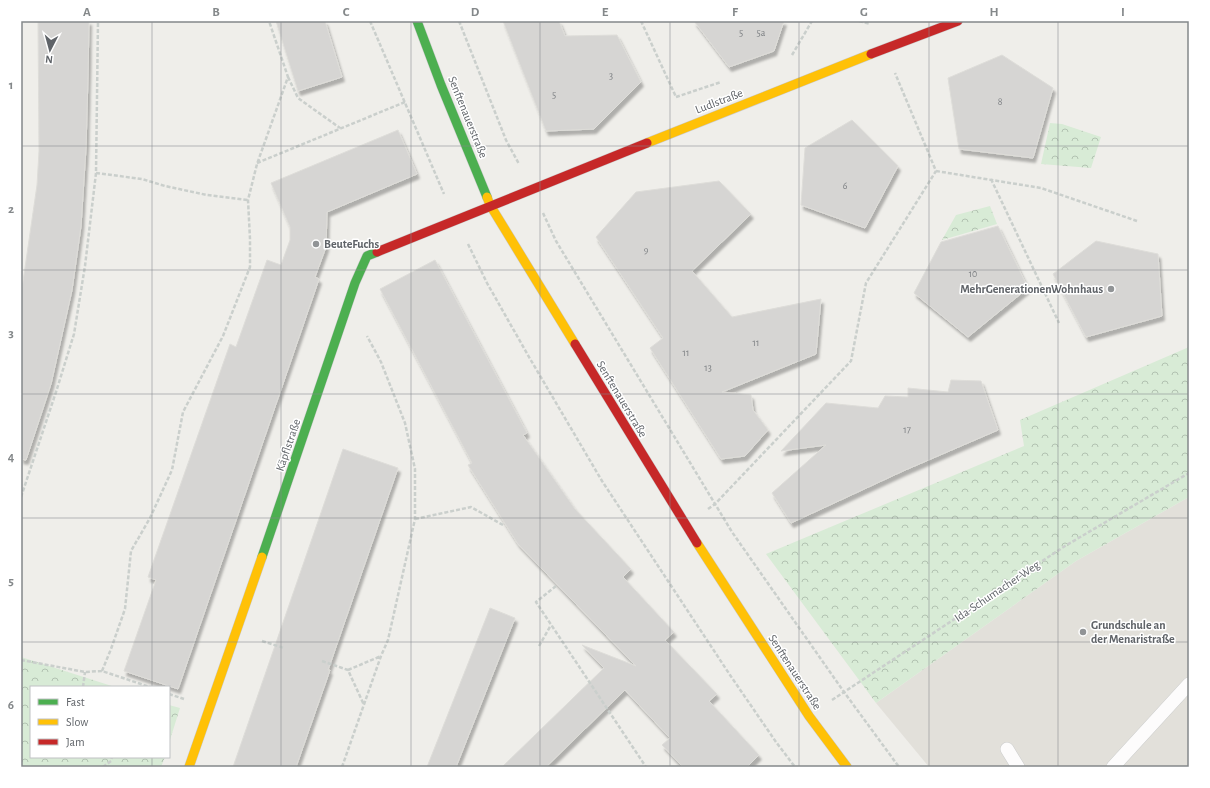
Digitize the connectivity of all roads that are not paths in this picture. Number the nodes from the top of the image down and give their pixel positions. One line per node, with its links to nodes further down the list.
1 (417, 21): 3 (street, Senftenauerstraße)
2 (958, 21): 3 (street, Ludlstraße)
3 (490, 205): 6 (street, Käpflstraße); 7 (street, Senftenauerstraße)
4 (1189, 684): 9 (lane)
5 (1007, 749): 8 (lane)
6 (189, 767)
7 (847, 767)
8 (1018, 767)
9 (1113, 767)

